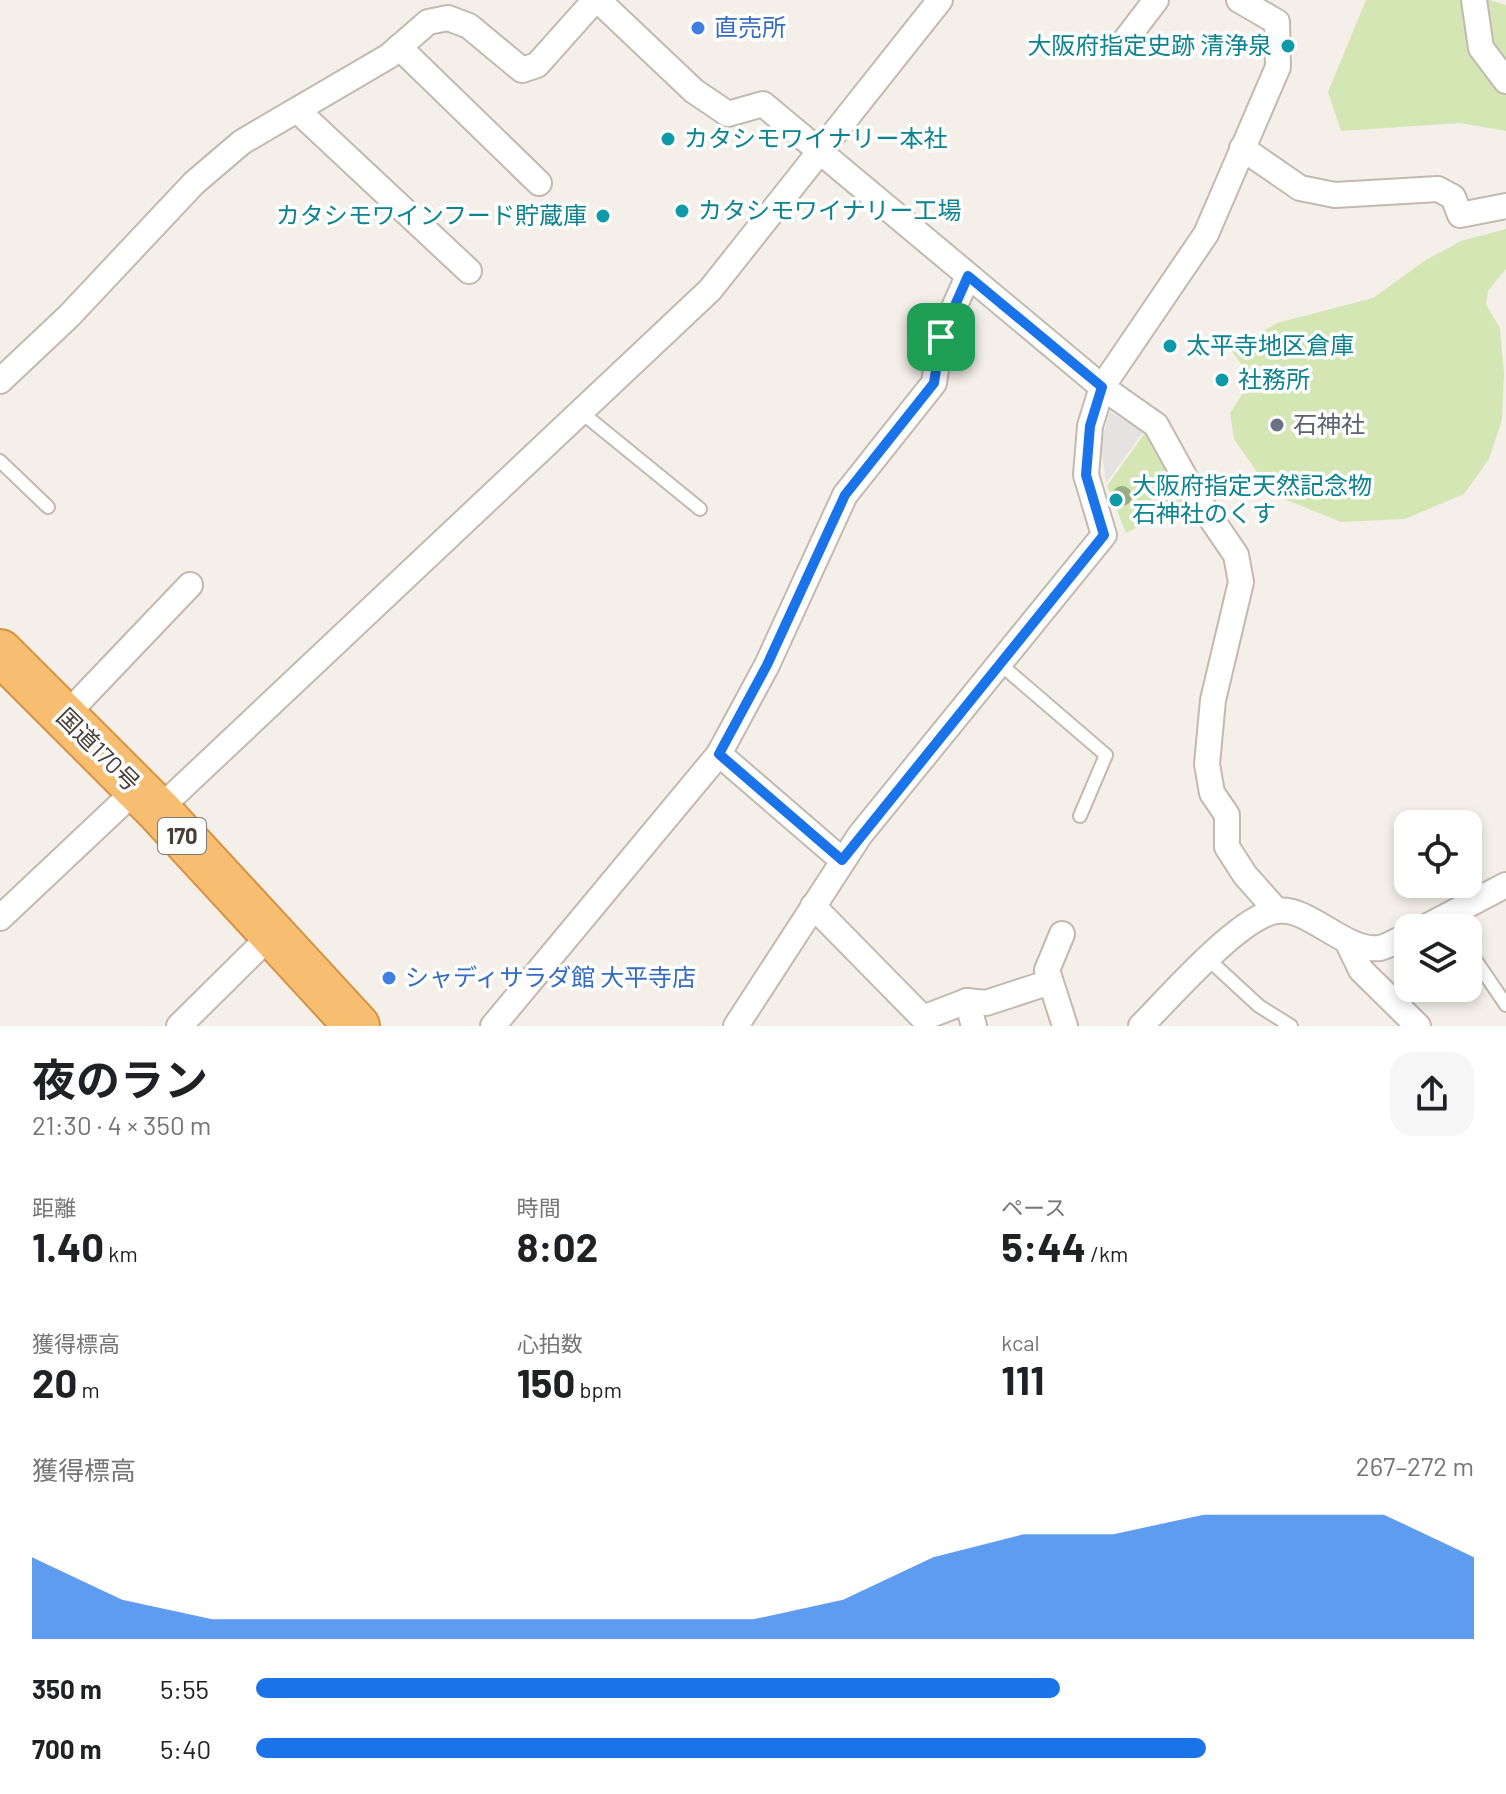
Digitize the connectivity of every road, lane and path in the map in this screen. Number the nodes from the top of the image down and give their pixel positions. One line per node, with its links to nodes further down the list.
1 (597, 0): 6 (street); 12 (street)
2 (940, 0): 12 (street)
3 (1156, 0): 7 (street)
4 (1239, 0): 11 (street)
5 (1474, 0): 9 (street)
6 (440, 9): 8 (street)
7 (1124, 42)
8 (399, 47): 10 (street); 13 (street)
9 (1506, 81)
10 (298, 111): 15 (street); 17 (street)
11 (1242, 148): 14 (street); 18 (street)
12 (821, 149): 16 (street); 19 (street)
13 (539, 183)
14 (1506, 206)
15 (469, 271)
16 (968, 276): 18 (street); 27 (street)
17 (0, 381)
18 (1102, 387): 25 (street); 33 (street)
19 (581, 412): 22 (lane); 28 (street)
20 (0, 461): 21 (lane)
21 (48, 507)
22 (700, 509)
23 (190, 585): 26 (street)
24 (0, 652): 26 (highway, 国道170号 / 170)
25 (1000, 664): 29 (lane); 30 (street)
26 (65, 716): 28 (highway, 国道170号 / 170)
27 (719, 754): 30 (street); 47 (street)
28 (148, 799): 35 (street); 36 (highway, 国道170号 / 170)
29 (1080, 816)
30 (842, 860): 32 (street)
31 (1506, 885): 34 (street)
32 (813, 906): 43 (street); 48 (street)
33 (1277, 911): 38 (street); 40 (street)
34 (1463, 914)
35 (0, 918)
36 (272, 934): 45 (street); 46 (highway, 国道170号 / 170)
37 (1062, 934): 42 (street)
38 (1347, 941): 39 (street); 53 (street)
39 (1394, 941)
40 (1208, 959): 51 (street); 52 (lane)
41 (1482, 970): 44 (lane)
42 (1050, 982): 43 (street); 50 (street)
43 (967, 1001): 49 (street)
44 (1506, 1005)
45 (183, 1025)
46 (357, 1026)
47 (493, 1026)
48 (736, 1026)
49 (974, 1026)
50 (1065, 1026)
51 (1141, 1026)
52 (1291, 1026)
53 (1418, 1026)

